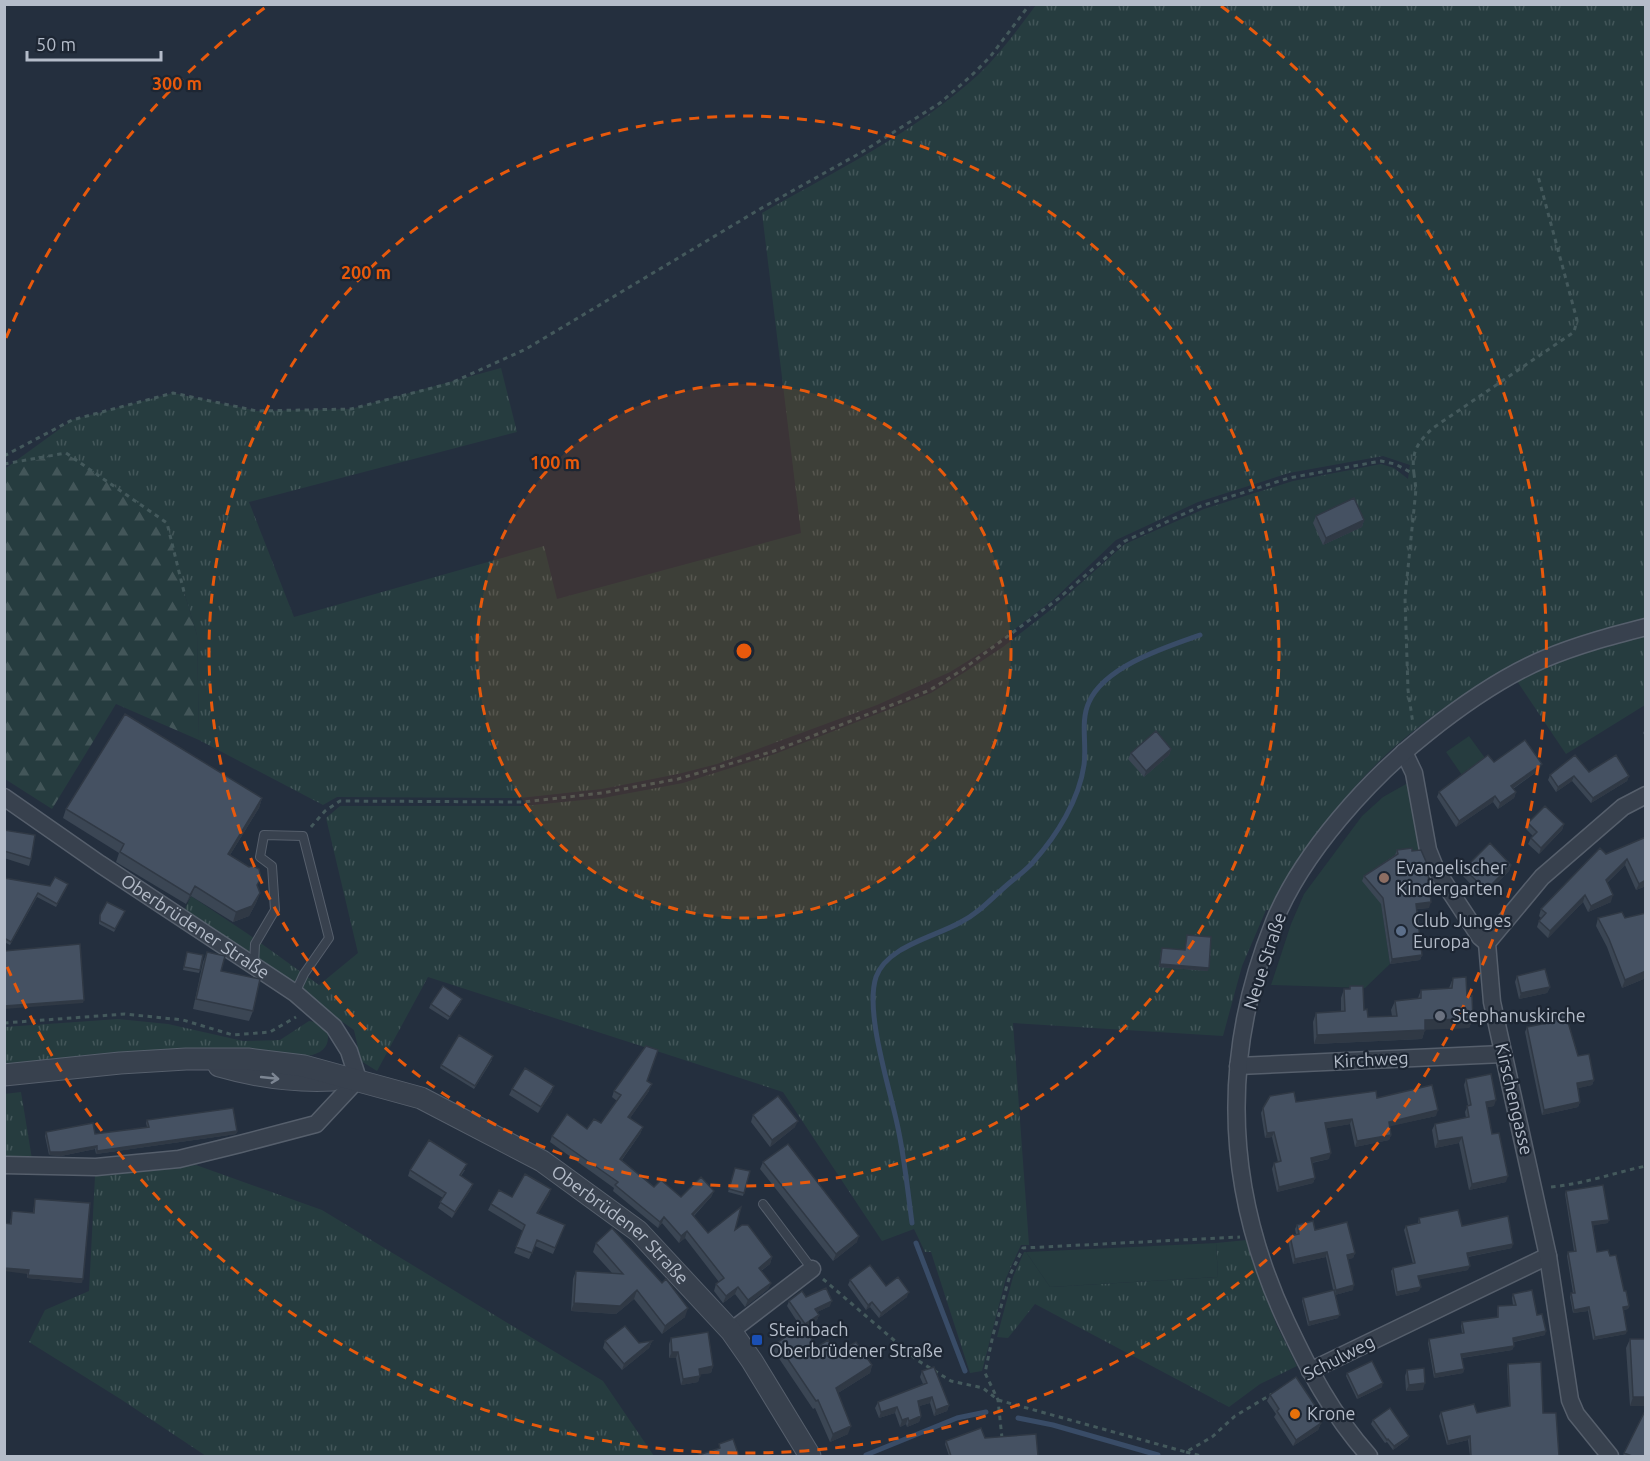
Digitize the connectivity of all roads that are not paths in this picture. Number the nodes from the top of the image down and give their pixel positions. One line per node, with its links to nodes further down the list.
1 (1646, 627): 2 (street, Neue Straße)
2 (1404, 752): 5 (street); 9 (street, Neue Straße)
3 (1646, 795): 5 (street)
4 (4, 797): 6 (street, Oberbrüdener Straße)
5 (1487, 943): 8 (street, Kirschengasse)
6 (255, 966): 7 (street, Oberbrüdener Straße); 7 (lane)
7 (295, 993): 11 (street, Oberbrüdener Straße)
8 (1503, 1054): 9 (street, Kirchweg); 14 (street, Kirschengasse)
9 (1238, 1066): 17 (street, Neue Straße)
10 (4, 1075): 11 (street, Oberbrüdener Straße)
11 (358, 1079): 12 (street); 16 (street, Oberbrüdener Straße)
12 (4, 1166)
13 (763, 1204): 15 (lane)
14 (1548, 1256): 17 (street, Schulweg); 20 (street, Kirschengasse)
15 (812, 1269): 16 (street)
16 (731, 1331): 18 (street, Oberbrüdener Straße)
17 (1310, 1371): 19 (street, Neue Straße)
18 (810, 1456)
19 (1369, 1456)
20 (1610, 1456)

